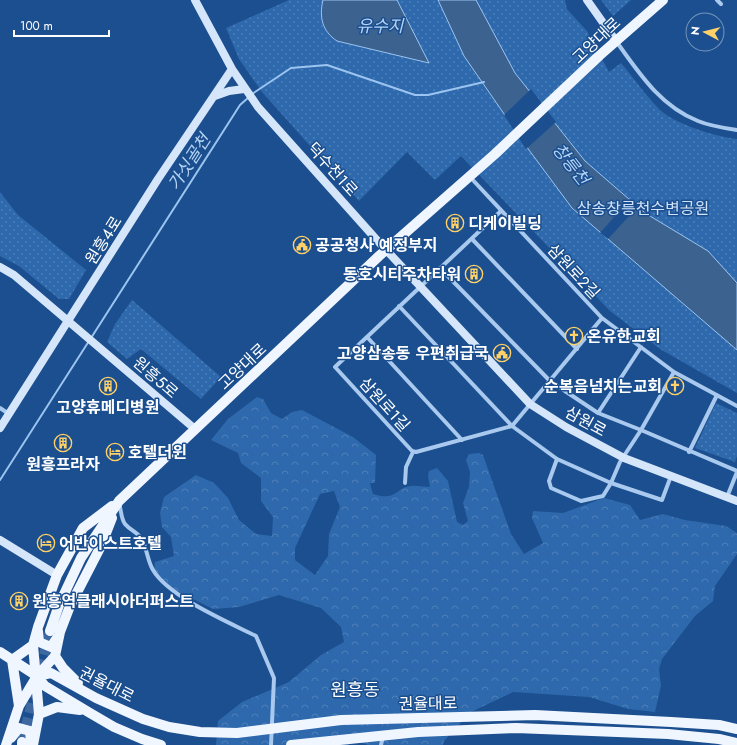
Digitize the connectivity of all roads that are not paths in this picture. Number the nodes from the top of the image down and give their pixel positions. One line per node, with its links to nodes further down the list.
1 (195, 0): 7 (street)
2 (587, 0): 6 (street)
3 (663, 0): 6 (main road, 고양대로)
4 (717, 0): 5 (street)
5 (721, 4)
6 (616, 41): 10 (street); 11 (main road, 고양대로)
7 (232, 69): 8 (street); 9 (street, 원흥4로)
8 (241, 88): 9 (street); 14 (street, 덕수천1로)
9 (214, 97): 20 (street, 원흥4로)
10 (737, 130)
11 (470, 176): 12 (street, 삼원로2길); 14 (main road, 고양대로)
12 (501, 211): 13 (street); 19 (street, 삼원로2길)
13 (472, 239): 16 (street); 23 (street)
14 (386, 250): 17 (street, 삼원로); 34 (main road, 고양대로)
15 (0, 267): 20 (street)
16 (440, 268): 17 (street); 25 (street)
17 (420, 286): 18 (street, 삼원로1길); 27 (street, 삼원로)
18 (399, 306): 21 (street, 삼원로1길); 32 (street)
19 (602, 318): 22 (street); 23 (street, 삼원로2길)
20 (68, 321): 31 (street, 원흥4로); 34 (street, 원흥5로)
21 (367, 337): 36 (street, 삼원로1길); 37 (street, 삼원로1길)
22 (641, 347): 24 (street); 30 (street)
23 (577, 349): 25 (street, 삼원로2길)
24 (674, 372): 26 (street); 35 (street)
25 (550, 382): 27 (street, 삼원로2길); 30 (street)
26 (717, 395): 28 (street); 38 (street)
27 (530, 404): 32 (street); 39 (street, 삼원로)
28 (737, 406)
29 (0, 408): 31 (street)
30 (598, 413): 35 (street)
31 (9, 414): 33 (street, 원흥4로)
32 (512, 426): 36 (street, 삼원로1길); 40 (street)
33 (0, 428)
34 (195, 429): 46 (main road, 고양대로)
35 (641, 430): 38 (street); 39 (street)
36 (462, 440): 37 (street, 삼원로1길)
37 (413, 452): 43 (street)
38 (689, 452): 41 (street)
39 (624, 458): 42 (street, 삼원로); 44 (street)
40 (558, 459): 44 (street); 44 (street)
41 (737, 472): 45 (street)
42 (671, 476): 44 (street); 45 (street, 삼원로)
43 (405, 483)
44 (611, 483)
45 (726, 498): 47 (street, 삼원로)
46 (119, 501): 49 (main road); 51 (main road, 고양대로); 52 (main road); 63 (street)
47 (737, 501)
48 (0, 540): 49 (street)
49 (58, 574): 50 (main road)
50 (38, 627): 52 (main road); 53 (main road)
51 (50, 630)
52 (60, 632): 55 (main road)
53 (33, 645): 56 (main road); 57 (main road)
54 (0, 652): 56 (main road, 권율대로)
55 (55, 656): 57 (main road); 58 (main road)
56 (12, 660): 57 (main road, 권율대로); 59 (main road)
57 (37, 676): 58 (main road, 권율대로); 59 (main road); 60 (main road, 권율대로); 61 (main road)
58 (96, 698): 63 (main road, 권율대로)
59 (19, 706): 66 (main road)
60 (90, 713): 61 (main road); 68 (main road, 권율대로)
61 (40, 714): 67 (main road)
62 (737, 729): 63 (main road, 권율대로)
63 (271, 730): 69 (street)
64 (382, 740): 65 (main road, 권율대로); 70 (main road, 권율대로)
65 (737, 742)
66 (7, 743): 67 (main road)
67 (27, 744)
68 (160, 745)
69 (271, 745)
70 (291, 745)

